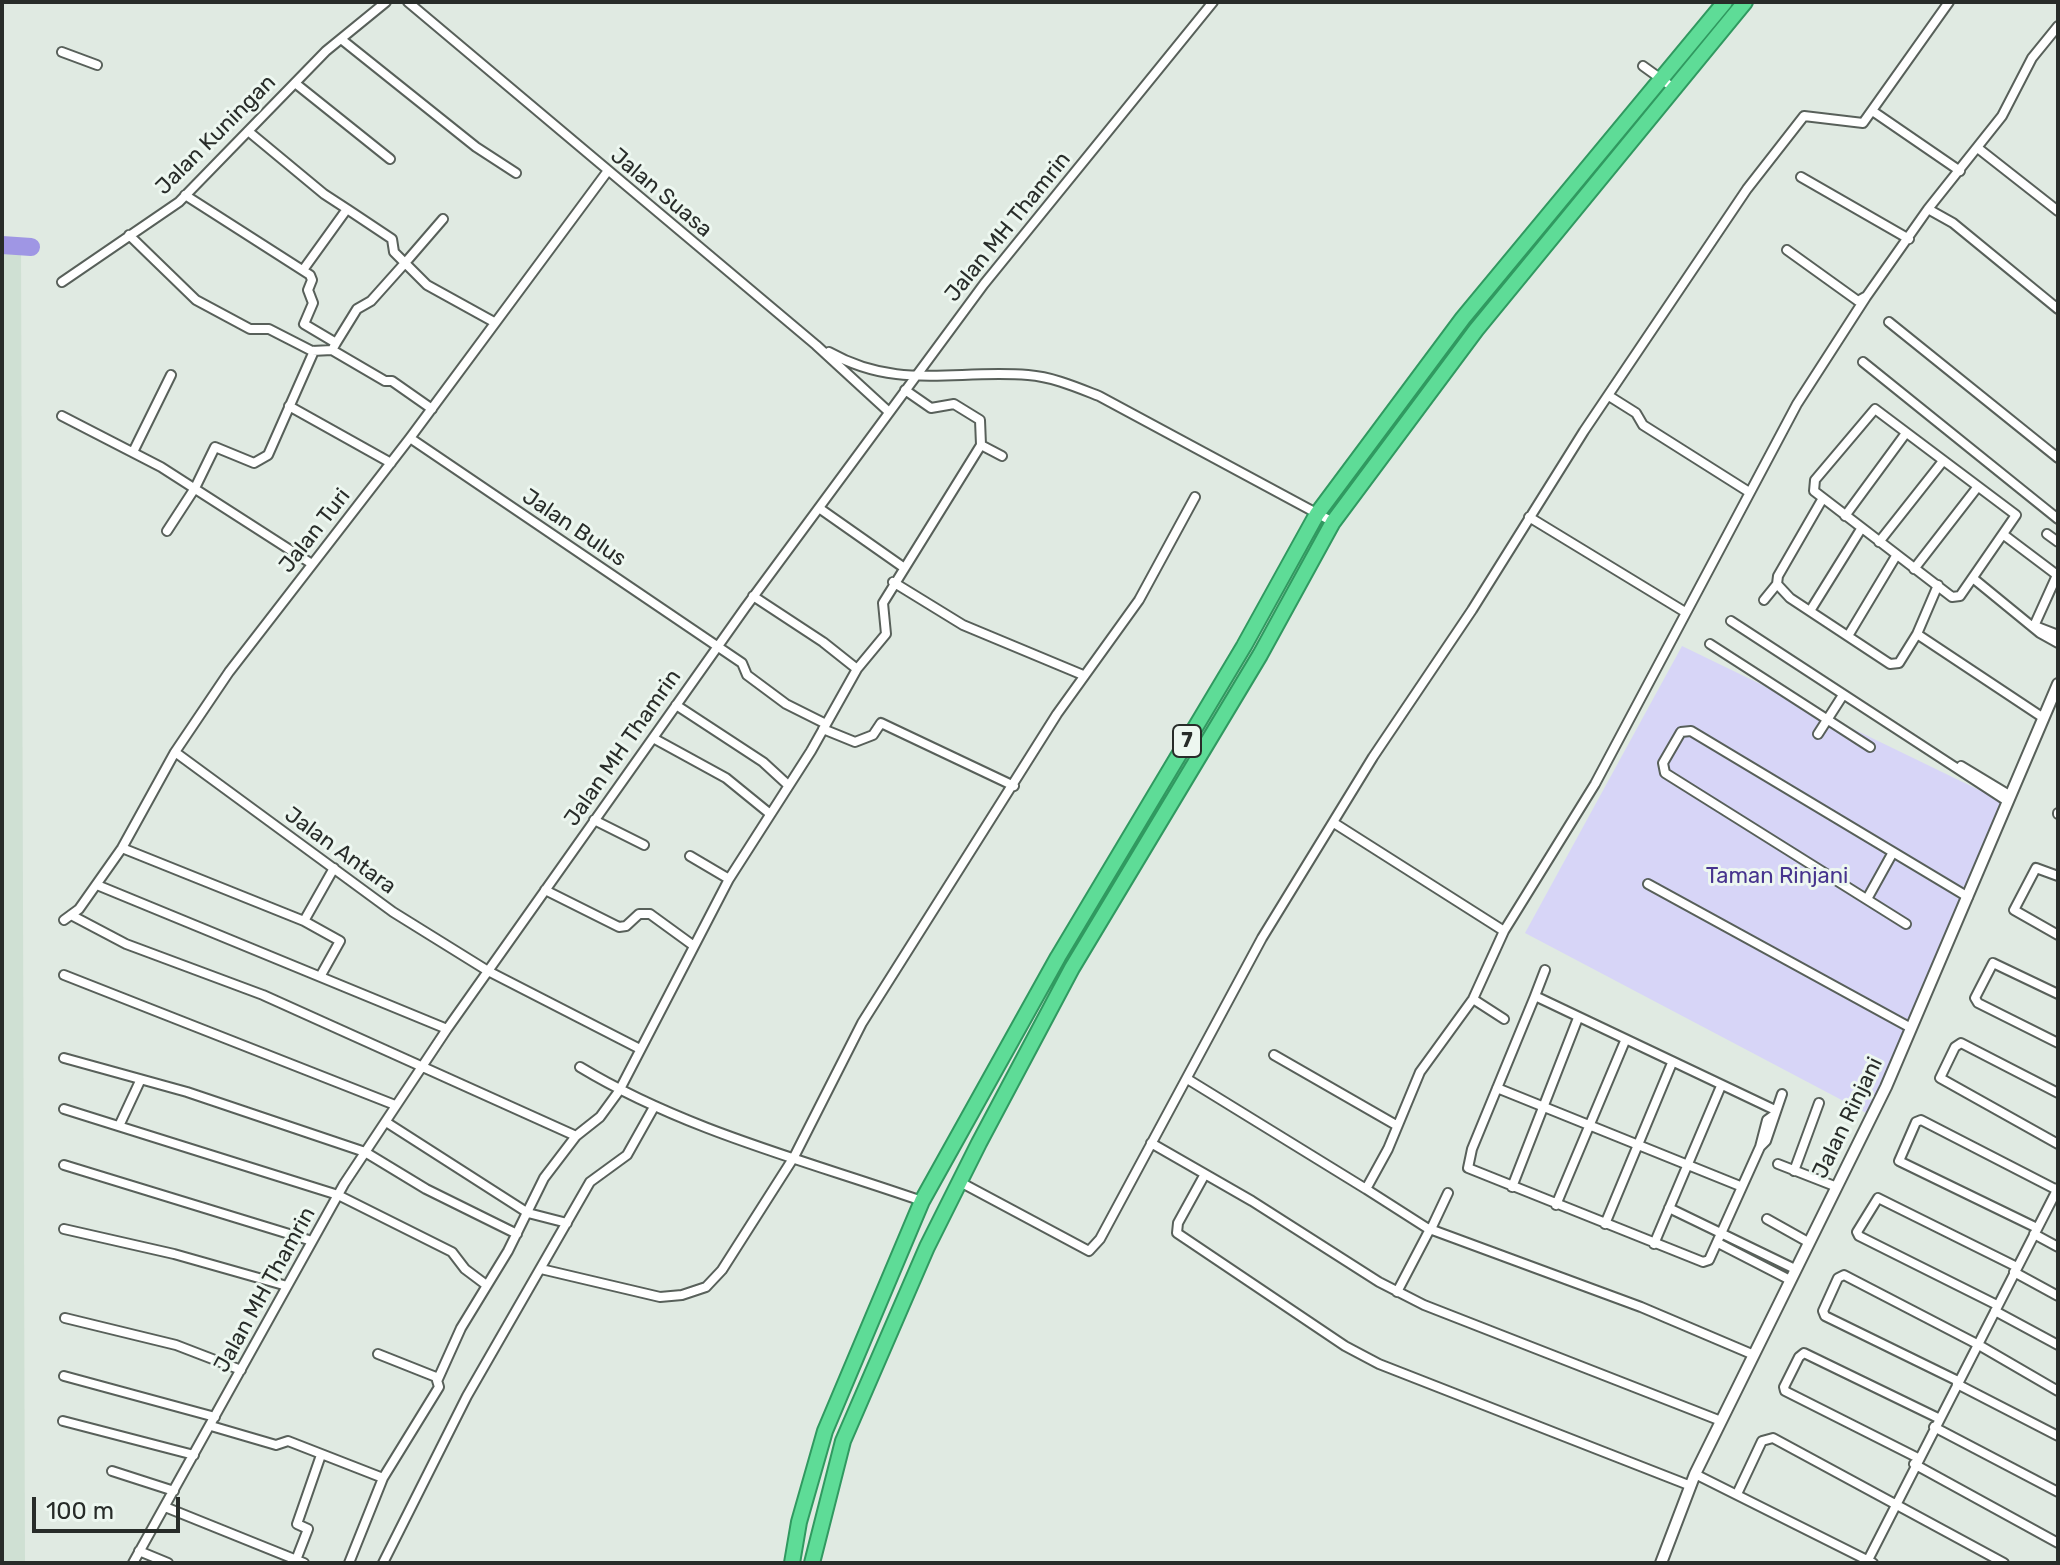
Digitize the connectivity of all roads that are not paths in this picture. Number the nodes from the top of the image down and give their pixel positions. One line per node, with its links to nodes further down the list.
1 (386, 2): 8 (street, Jalan Kuningan)
2 (408, 2): 20 (street, Jalan Suasa)
3 (1213, 2): 43 (street, Jalan MH Thamrin)
4 (1725, 2): 12 (highway, 7)
5 (1745, 2): 14 (highway, 7)
6 (1949, 2): 15 (street)
7 (2058, 26): 17 (street)
8 (341, 39): 13 (street, Jalan Kuningan); 21 (street)
9 (62, 52): 10 (street)
10 (97, 65)
11 (1643, 66): 12 (street)
12 (1661, 79): 14 (street); 64 (highway, 7)
13 (295, 83): 16 (street, Jalan Kuningan); 18 (street)
14 (1675, 89): 68 (highway, 7)
15 (1874, 112): 19 (street); 45 (street)
16 (248, 131): 23 (street, Jalan Kuningan); 24 (street)
17 (1979, 149): 19 (street); 26 (street)
18 (390, 159)
19 (1960, 171): 25 (street)
20 (607, 172): 36 (street, Jalan Turi); 38 (street, Jalan Suasa)
21 (516, 173)
22 (1801, 177): 29 (street)
23 (185, 195): 28 (street, Jalan Kuningan); 32 (street)
24 (347, 209): 31 (street); 32 (street)
25 (1928, 209): 29 (street); 35 (street)
26 (2058, 211)
27 (443, 219): 31 (street)
28 (129, 235): 33 (street, Jalan Kuningan); 40 (street)
29 (1909, 239): 34 (street)
30 (1787, 250): 34 (street)
31 (405, 263): 36 (street); 39 (street)
32 (303, 270): 39 (street)
33 (62, 282)
34 (1866, 297): 60 (street)
35 (2058, 309)
36 (494, 322): 47 (street, Jalan Turi)
37 (1889, 322): 55 (street)
38 (816, 345): 43 (street); 48 (street, Jalan Suasa)
39 (334, 346): 40 (street); 47 (street)
40 (314, 351): 46 (street)
41 (1863, 362): 67 (street)
42 (171, 375): 53 (street)
43 (914, 378): 44 (street, Jalan MH Thamrin); 64 (street)
44 (905, 390): 48 (street, Jalan MH Thamrin); 52 (street)
45 (1609, 396): 60 (street); 66 (street)
46 (289, 406): 57 (street); 58 (street)
47 (432, 409): 51 (street, Jalan Turi)
48 (889, 412): 63 (street, Jalan MH Thamrin)
49 (62, 416): 53 (street)
50 (1906, 433): 56 (street); 62 (street); 65 (street)
51 (410, 438): 57 (street, Jalan Turi); 95 (street, Jalan Bulus)
52 (981, 445): 54 (street); 77 (street)
53 (133, 452): 58 (street)
54 (1002, 456)
55 (2058, 458)
56 (1943, 461): 59 (street); 73 (street)
57 (391, 463): 76 (street, Jalan Turi)
58 (195, 488): 70 (street); 76 (street)
59 (1976, 489): 72 (street); 78 (street)
60 (1749, 492): 87 (street)
61 (1195, 497): 97 (street)
62 (1823, 498): 65 (street); 82 (street)
63 (819, 508): 77 (street); 84 (street, Jalan MH Thamrin)
64 (1317, 514): 68 (street); 112 (highway, 7)
65 (1845, 516): 69 (street)
66 (1529, 517): 87 (street); 115 (street)
67 (2058, 519)
68 (1333, 522): 114 (highway, 7)
69 (1861, 529): 73 (street); 86 (street)
70 (167, 531)
71 (2047, 534): 74 (street)
72 (2004, 535): 79 (street); 80 (street)
73 (1879, 542): 75 (street)
74 (2058, 542)
75 (1896, 556): 78 (street); 92 (street)
76 (312, 564): 107 (street, Jalan Turi)
77 (903, 567): 81 (street)
78 (1914, 569): 83 (street)
79 (2058, 574): 89 (street)
80 (1974, 579): 83 (street); 89 (street)
81 (893, 582): 96 (street); 97 (street)
82 (1777, 584): 85 (street); 86 (street)
83 (1938, 585): 90 (street)
84 (753, 596): 95 (street, Jalan MH Thamrin); 96 (street)
85 (1764, 600)
86 (1810, 611): 92 (street)
87 (1685, 612): 130 (street)
88 (1731, 621): 99 (street)
89 (2034, 626): 91 (street); 93 (street)
90 (1917, 634): 92 (street); 101 (street)
91 (2058, 635)
92 (1848, 636)
93 (2058, 643)
94 (1710, 644): 102 (street)
95 (717, 647): 100 (street, Jalan MH Thamrin); 103 (street, Jalan Bulus)
96 (857, 669): 103 (street)
97 (1083, 675): 109 (street)
98 (2058, 684): 101 (street, Jalan Rinjani)
99 (1843, 695): 102 (street); 110 (street)
100 (676, 705): 105 (street, Jalan MH Thamrin); 108 (street)
101 (2042, 717): 110 (street, Jalan Rinjani)
102 (1826, 720): 104 (street); 106 (street)
103 (825, 726): 108 (street); 109 (street, Jalan Bulus)
104 (1818, 734)
105 (653, 738): 111 (street); 113 (street, Jalan MH Thamrin)
106 (1870, 747)
107 (175, 752): 117 (street, Jalan Turi); 120 (street, Jalan Antara)
108 (788, 785): 111 (street)
109 (1014, 786): 176 (street)
110 (2008, 798): 126 (street, Jalan Rinjani)
111 (769, 813): 122 (street)
112 (1144, 813): 114 (highway); 169 (highway, 7)
113 (594, 820): 116 (street); 125 (street, Jalan MH Thamrin)
114 (1160, 821): 171 (highway, 7)
115 (1334, 823): 130 (street); 152 (street)
116 (644, 845)
117 (122, 848): 124 (street, Jalan Turi); 128 (street)
118 (1892, 854): 126 (street); 127 (street); 127 (street)
119 (690, 856): 122 (street)
120 (334, 868): 128 (street); 134 (street, Jalan Antara)
121 (2058, 876): 131 (street)
122 (729, 879): 132 (street)
123 (1648, 884): 142 (street)
124 (97, 885): 136 (street); 150 (street, Jalan Turi)
125 (545, 890): 132 (street); 134 (street, Jalan MH Thamrin)
126 (1968, 897): 142 (street, Jalan Rinjani)
127 (1867, 899): 129 (street)
128 (304, 921): 136 (street)
129 (1906, 924)
130 (1504, 931): 139 (street)
131 (2058, 935)
132 (694, 946): 146 (street)
133 (1545, 970): 138 (street)
134 (488, 971): 143 (street, Jalan MH Thamrin); 146 (street, Jalan Antara)
135 (64, 975): 160 (street)
136 (321, 975): 143 (street)
137 (2058, 994): 145 (street)
138 (1535, 996): 140 (street); 155 (street)
139 (1473, 999): 141 (street); 167 (street)
140 (1578, 1018): 144 (street); 161 (street)
141 (1504, 1019)
142 (1911, 1028): 185 (street, Jalan Rinjani)
143 (447, 1029): 150 (street, Jalan MH Thamrin)
144 (1625, 1041): 149 (street); 166 (street)
145 (2058, 1043)
146 (640, 1049): 156 (street)
147 (1274, 1055): 167 (street)
148 (64, 1058): 153 (street)
149 (1672, 1063): 154 (street); 173 (street)
150 (423, 1066): 160 (street, Jalan MH Thamrin); 170 (street)
151 (580, 1067): 156 (street)
152 (1189, 1080): 172 (street); 186 (street)
153 (140, 1081): 168 (street); 175 (street)
154 (1721, 1086): 164 (street); 177 (street)
155 (1497, 1088): 161 (street); 184 (street)
156 (619, 1091): 162 (street); 170 (street)
157 (2058, 1093): 174 (street)
158 (1782, 1094): 164 (street)
159 (1819, 1103): 180 (street)
160 (395, 1105): 165 (street, Jalan MH Thamrin)
161 (1545, 1105): 166 (street); 184 (street)
162 (654, 1107): 176 (street); 195 (street)
163 (64, 1109): 168 (street)
164 (1775, 1112): 183 (street)
165 (386, 1122): 175 (street, Jalan MH Thamrin); 193 (street)
166 (1590, 1124): 173 (street); 191 (street)
167 (1396, 1125): 186 (street)
168 (119, 1126): 189 (street)
169 (960, 1134): 171 (highway); 190 (highway, 7)
170 (576, 1136): 193 (street)
171 (979, 1143): 182 (highway, 7)
172 (1151, 1143): 181 (street); 182 (street)
173 (1638, 1144): 177 (street); 196 (street)
174 (2058, 1144)
175 (365, 1152): 189 (street, Jalan MH Thamrin); 201 (street)
176 (794, 1157): 190 (street); 209 (street)
177 (1687, 1164): 183 (street); 192 (street)
178 (1778, 1164): 180 (street)
179 (64, 1165): 203 (street)
180 (1794, 1171): 185 (street)
181 (1205, 1174): 215 (street); 242 (street)
182 (960, 1182): 207 (highway, 7)
183 (1740, 1186): 200 (street)
184 (1512, 1187): 191 (street)
185 (1837, 1187): 204 (street, Jalan Rinjani)
186 (1366, 1189): 198 (street)
187 (1448, 1193): 198 (street)
188 (2057, 1193): 199 (street); 199 (street)
189 (338, 1195): 203 (street, Jalan MH Thamrin); 213 (street)
190 (922, 1201): 202 (highway, 7)
191 (1556, 1205): 196 (street)
192 (1669, 1208): 200 (street); 206 (street)
193 (528, 1213): 195 (street); 201 (street)
194 (1767, 1219): 204 (street)
195 (567, 1223): 209 (street)
196 (1605, 1224): 206 (street)
197 (64, 1229): 214 (street)
198 (1430, 1229): 215 (street); 223 (street)
199 (2036, 1231): 208 (street); 211 (street)
200 (1723, 1233): 205 (street); 210 (street)
201 (517, 1234): 213 (street)
202 (903, 1240): 207 (highway); 221 (highway, 7)
203 (312, 1241): 214 (street, Jalan MH Thamrin)
204 (1808, 1242): 210 (street, Jalan Rinjani)
205 (1718, 1243): 206 (street); 212 (street)
206 (1654, 1244)
207 (927, 1247): 224 (highway, 7)
208 (2058, 1247)
209 (541, 1269): 255 (street)
210 (1795, 1269): 212 (street, Jalan Rinjani)
211 (2016, 1270): 216 (street); 217 (street); 217 (street)
212 (1790, 1280): 223 (street, Jalan Rinjani)
213 (485, 1284): 227 (street)
214 (287, 1286): 225 (street, Jalan MH Thamrin)
215 (1397, 1292): 232 (street)
216 (2058, 1296)
217 (1996, 1308): 219 (street); 220 (street)
218 (65, 1318): 225 (street)
219 (1977, 1344): 228 (street); 228 (street); 229 (street)
220 (2058, 1345)
221 (859, 1350): 224 (highway); 256 (highway, 7)
222 (378, 1354): 227 (street)
223 (1754, 1355): 232 (street, Jalan Rinjani)
224 (877, 1359): 257 (highway, 7)
225 (241, 1370): 230 (street, Jalan MH Thamrin)
226 (64, 1376): 230 (street)
227 (438, 1379): 241 (street)
228 (1957, 1383): 233 (street); 235 (street)
229 (2058, 1391)
230 (215, 1417): 234 (street, Jalan MH Thamrin)
231 (63, 1421): 236 (street)
232 (1721, 1421): 240 (street, Jalan Rinjani)
233 (1936, 1423): 238 (street); 238 (street); 244 (street)
234 (211, 1426): 236 (street, Jalan MH Thamrin); 237 (street)
235 (2058, 1436)
236 (194, 1455): 243 (street, Jalan MH Thamrin)
237 (321, 1455): 241 (street); 250 (street)
238 (1916, 1461): 246 (street); 248 (street)
239 (112, 1471): 243 (street)
240 (1695, 1474): 242 (street, Jalan Rinjani); 245 (street)
241 (383, 1478): 254 (street)
242 (1691, 1486): 258 (street, Jalan Rinjani)
243 (174, 1491): 247 (street, Jalan MH Thamrin)
244 (2058, 1492)
245 (1737, 1494): 246 (street); 251 (street)
246 (1898, 1503): 251 (street); 259 (street)
247 (165, 1507): 249 (street, Jalan MH Thamrin); 250 (street)
248 (2058, 1543)
249 (139, 1551): 252 (street, Jalan MH Thamrin); 253 (street)
250 (300, 1561)
251 (1871, 1562)
252 (133, 1563)
253 (168, 1563)
254 (349, 1563)
255 (383, 1563)
256 (792, 1563)
257 (812, 1563)
258 (1661, 1563)
259 (2004, 1563)

